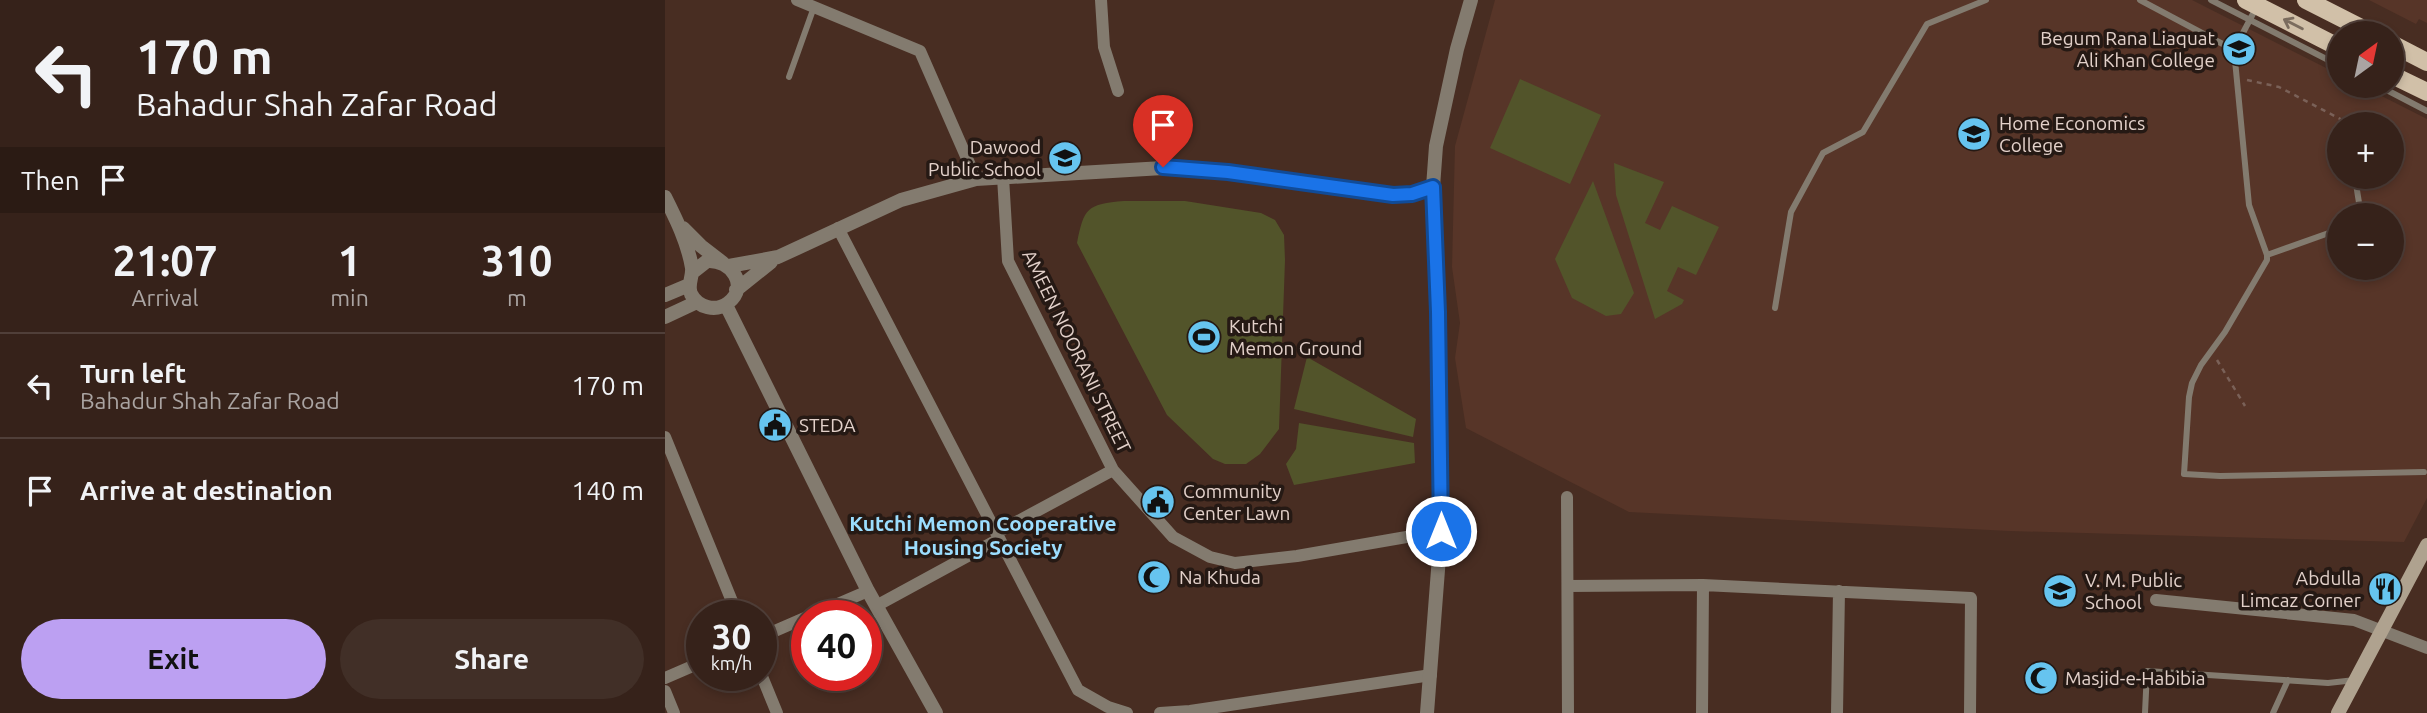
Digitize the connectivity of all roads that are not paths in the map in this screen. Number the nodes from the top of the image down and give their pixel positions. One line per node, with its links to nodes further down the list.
1 (1101, 0): 17 (street)
2 (1471, 0): 23 (street)
3 (1986, 0): 36 (lane)
4 (2140, 0): 11 (lane)
5 (2211, 0): 8 (lane)
6 (2307, 0): 9 (main road)
7 (804, 2): 15 (lane); 22 (street)
8 (2251, 9): 10 (main road, one-way to 8); 11 (lane); 13 (lane)
9 (2348, 21)
10 (2327, 42)
11 (2234, 50): 28 (lane)
12 (2405, 51): 14 (main road)
13 (2327, 57)
14 (2427, 62)
15 (789, 77)
16 (2405, 81): 18 (main road)
17 (1118, 91)
18 (2427, 92)
19 (2402, 98): 20 (lane)
20 (2427, 111)
21 (1003, 177): 22 (street); 23 (street); 39 (street, AMEEN NOORANI STREET)
22 (976, 179): 26 (street)
23 (1433, 187): 42 (street)
24 (665, 197): 25 (street)
25 (674, 215): 30 (street); 31 (street)
26 (838, 228): 29 (street); 43 (street)
27 (2327, 234): 28 (lane)
28 (2267, 255): 40 (lane)
29 (778, 257): 30 (street); 32 (street)
30 (726, 265): 31 (street); 32 (street)
31 (691, 279): 33 (street); 34 (street)
32 (736, 290): 35 (street)
33 (665, 295)
34 (697, 302): 35 (street); 37 (street)
35 (726, 305): 47 (street)
36 (1775, 308)
37 (665, 317)
38 (665, 437): 49 (street)
39 (1113, 470): 42 (street, AMEEN NOORANI STREET); 43 (street)
40 (2424, 472)
41 (1567, 497): 46 (street)
42 (1441, 531): 58 (street)
43 (997, 536): 53 (street); 68 (street)
44 (2427, 545): 55 (main road)
45 (1703, 585): 46 (street); 48 (street); 72 (street)
46 (1568, 586): 71 (street)
47 (869, 591): 50 (street); 51 (street)
48 (1839, 591): 73 (street); 74 (street)
49 (731, 600)
50 (848, 600)
51 (873, 600)
52 (2157, 600): 55 (street)
53 (882, 603)
54 (882, 617): 67 (street)
55 (2382, 631): 56 (street); 61 (main road)
56 (2427, 648)
57 (686, 669): 59 (street)
58 (1431, 675): 64 (street); 70 (street)
59 (665, 678)
60 (2288, 680): 61 (lane); 75 (lane); 76 (lane)
61 (2357, 680): 77 (main road)
62 (665, 691): 65 (street)
63 (768, 691): 66 (street)
64 (1233, 709): 69 (street)
65 (674, 713)
66 (777, 713)
67 (936, 713)
68 (1127, 713)
69 (1160, 713)
70 (1427, 713)
71 (1568, 713)
72 (1702, 713)
73 (1837, 713)
74 (1970, 713)
75 (2145, 713)
76 (2273, 713)
77 (2338, 713)

